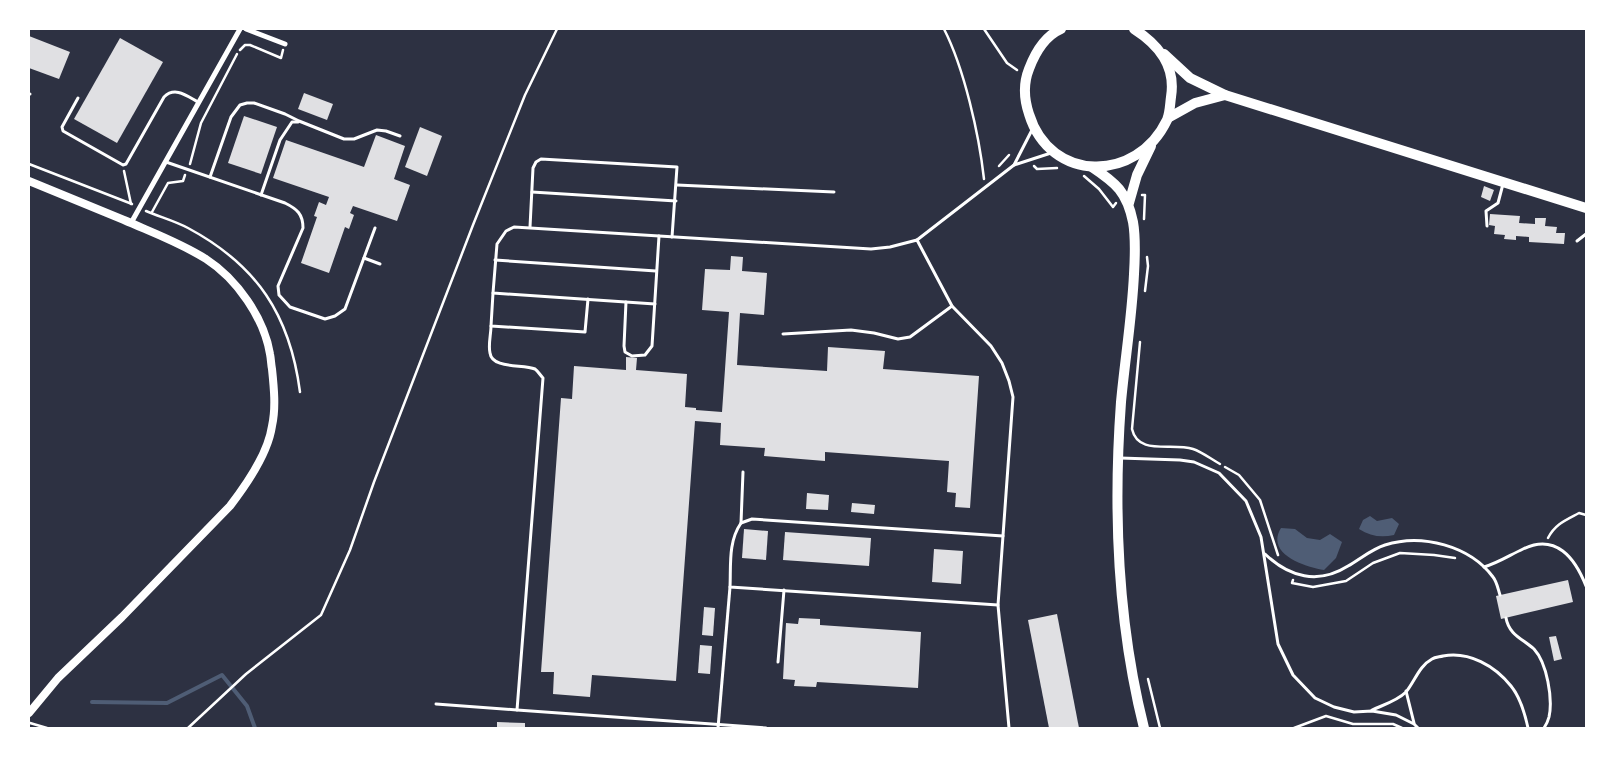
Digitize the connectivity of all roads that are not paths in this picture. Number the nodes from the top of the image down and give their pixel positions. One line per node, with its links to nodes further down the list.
1 (240, 29): 9 (street)
2 (246, 29): 5 (street)
3 (1061, 29): 12 (main road)
4 (1134, 29): 6 (main road)
5 (285, 44)
6 (1164, 54): 7 (main road); 10 (main road)
7 (1225, 95): 10 (main road); 21 (main road)
8 (78, 98): 9 (lane)
9 (199, 103): 16 (street)
10 (1168, 118): 14 (main road)
11 (299, 122): 13 (lane); 19 (lane); 25 (lane)
12 (1033, 128): 15 (main road); 17 (lane)
13 (400, 136)
14 (1153, 144): 18 (main road); 26 (main road)
15 (1054, 152): 17 (lane); 18 (main road)
16 (166, 162): 19 (lane); 29 (street)
17 (1014, 165): 36 (lane)
18 (1092, 167): 26 (main road)
19 (210, 177): 25 (lane)
20 (29, 181): 29 (street)
21 (1504, 182): 28 (main road); 30 (lane)
22 (677, 185): 23 (lane); 24 (lane); 27 (lane)
23 (532, 192): 27 (lane); 31 (lane)
24 (834, 192)
25 (261, 195): 38 (lane)
26 (1128, 198): 49 (main road)
27 (676, 201): 35 (lane)
28 (1586, 208)
29 (131, 223): 66 (street)
30 (1487, 226)
31 (530, 227): 34 (lane); 39 (lane)
32 (375, 228): 38 (lane)
33 (1586, 234): 37 (lane)
34 (659, 236): 35 (lane); 41 (lane)
35 (672, 237): 36 (lane)
36 (918, 240): 46 (lane)
37 (1577, 241)
38 (364, 258): 40 (lane)
39 (496, 260): 41 (lane); 42 (lane)
40 (380, 264)
41 (656, 271): 45 (lane)
42 (493, 293): 43 (lane); 47 (lane)
43 (588, 300): 44 (lane); 47 (lane)
44 (626, 302): 45 (lane); 45 (lane)
45 (655, 304)
46 (952, 306): 48 (lane); 52 (lane)
47 (491, 326): 64 (lane)
48 (783, 334)
49 (1117, 458): 53 (lane); 71 (main road)
50 (743, 472): 51 (lane)
51 (741, 523): 52 (lane); 56 (lane)
52 (1003, 536): 59 (lane)
53 (1264, 554): 54 (lane); 65 (lane)
54 (1484, 567): 55 (lane); 58 (lane)
55 (1586, 586)
56 (730, 587): 57 (lane); 68 (lane)
57 (784, 590): 59 (lane); 61 (lane)
58 (1500, 595)
59 (998, 605): 70 (lane)
60 (1506, 618): 74 (lane)
61 (778, 662)
62 (1406, 691): 65 (lane); 67 (lane); 73 (lane)
63 (436, 704): 64 (lane)
64 (517, 710): 68 (lane)
65 (1372, 711): 67 (lane)
66 (29, 713)
67 (1414, 724): 72 (lane)
68 (718, 727): 69 (lane)
69 (766, 728)
70 (1009, 728)
71 (1144, 728)
72 (1418, 728)
73 (1528, 728)
74 (1544, 728)

